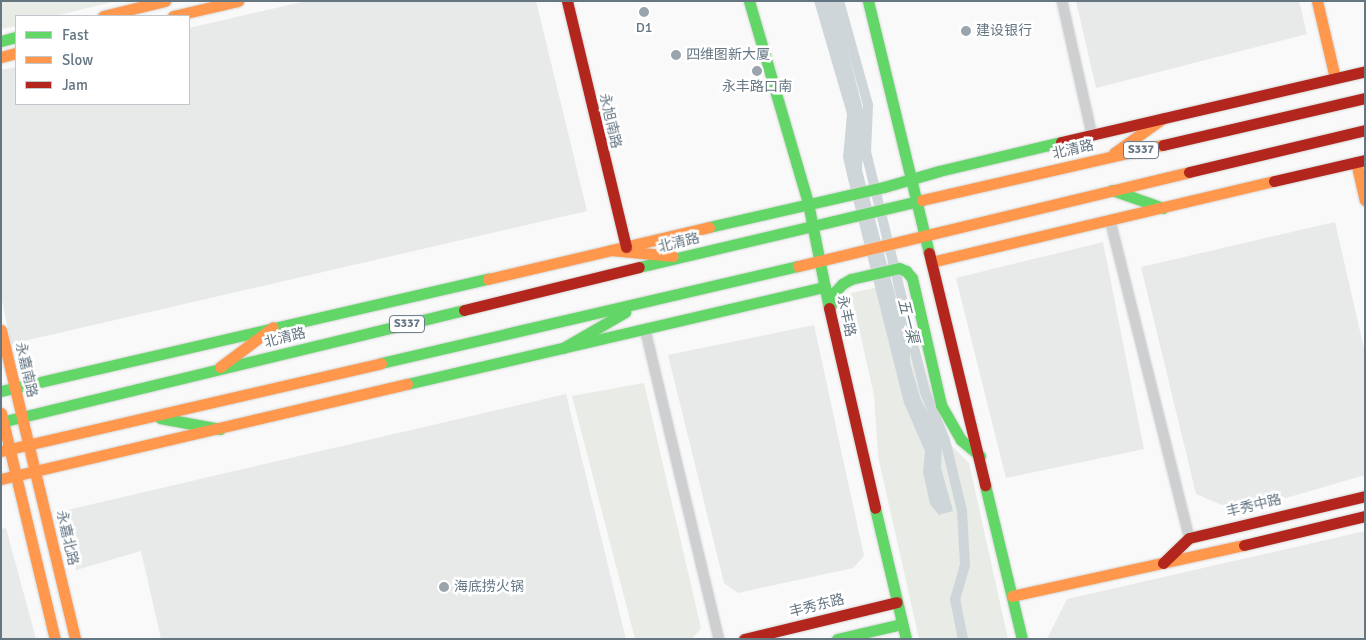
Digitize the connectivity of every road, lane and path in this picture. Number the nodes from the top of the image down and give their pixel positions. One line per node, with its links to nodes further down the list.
1 (165, 1): 8 (main road)
2 (238, 1): 9 (main road)
3 (567, 1): 31 (main road, 永旭南路)
4 (750, 1): 26 (main road, 永丰路)
5 (868, 1): 22 (main road)
6 (1062, 1): 19 (street)
7 (1317, 1): 15 (main road)
8 (107, 15)
9 (177, 15)
10 (15, 37): 11 (main road)
11 (1, 41)
12 (15, 53): 13 (main road)
13 (1, 56)
14 (1365, 71): 15 (main road, 北清路)
15 (1335, 78): 17 (main road, 北清路)
16 (1365, 98): 20 (main road, 北清路 / S337)
17 (1164, 118): 19 (main road, 北清路); 20 (main road)
18 (1365, 130): 23 (main road, S337)
19 (1092, 135): 22 (main road, 北清路)
20 (1108, 157): 25 (main road, 北清路 / S337)
21 (1360, 161): 24 (main road); 27 (main road)
22 (913, 178): 25 (main road); 26 (main road, 北清路)
23 (1112, 190): 27 (main road); 30 (main road, S337)
24 (1365, 200)
25 (917, 201): 29 (main road, 北清路 / S337); 30 (main road)
26 (808, 204): 29 (main road, 永丰路); 31 (main road, 北清路)
27 (1163, 208): 28 (main road)
28 (1110, 220): 35 (main road); 58 (street)
29 (811, 226): 33 (main road, 北清路 / S337); 34 (main road, 永丰路)
30 (924, 236): 34 (main road, S337); 35 (main road)
31 (626, 247): 32 (main road, 北清路)
32 (611, 250): 33 (main road); 39 (main road, 北清路)
33 (684, 256): 43 (main road, 北清路 / S337)
34 (820, 261): 36 (main road, 永丰路); 37 (main road, S337)
35 (931, 262): 52 (main road)
36 (825, 287): 38 (main road, 永丰路); 40 (main road)
37 (638, 304): 42 (main road); 46 (main road, S337)
38 (829, 310): 52 (main road); 61 (main road, 永丰路)
39 (272, 327): 43 (main road); 44 (main road, 北清路)
40 (645, 329): 42 (main road); 65 (street)
41 (1, 330): 44 (main road, 永嘉南路)
42 (564, 348): 49 (main road)
43 (213, 371): 47 (main road, 北清路 / S337)
44 (15, 388): 45 (main road, 北清路); 47 (main road, 永嘉南路)
45 (1, 391)
46 (153, 416): 49 (main road); 50 (main road, S337)
47 (22, 418): 48 (main road, 北清路 / S337); 50 (main road, 永嘉南路)
48 (2, 419): 51 (main road)
49 (220, 429): 53 (main road)
50 (30, 444): 51 (main road, S337); 53 (main road, 永嘉北路)
51 (6, 450): 54 (main road)
52 (980, 456): 60 (main road)
53 (36, 472): 54 (main road); 64 (main road, 永嘉北路)
54 (17, 476): 55 (main road); 63 (main road)
55 (1, 479)
56 (1365, 496): 58 (main road, 丰秀中路)
57 (1365, 516): 59 (main road)
58 (1189, 538): 59 (main road)
59 (1161, 565): 60 (main road)
60 (1012, 596): 69 (main road)
61 (897, 602): 62 (main road, 永丰路); 66 (main road, 丰秀东路)
62 (902, 624): 67 (main road); 68 (main road, 永丰路)
63 (55, 639)
64 (75, 639)
65 (719, 639)
66 (744, 639)
67 (837, 639)
68 (906, 639)
69 (1022, 639)

